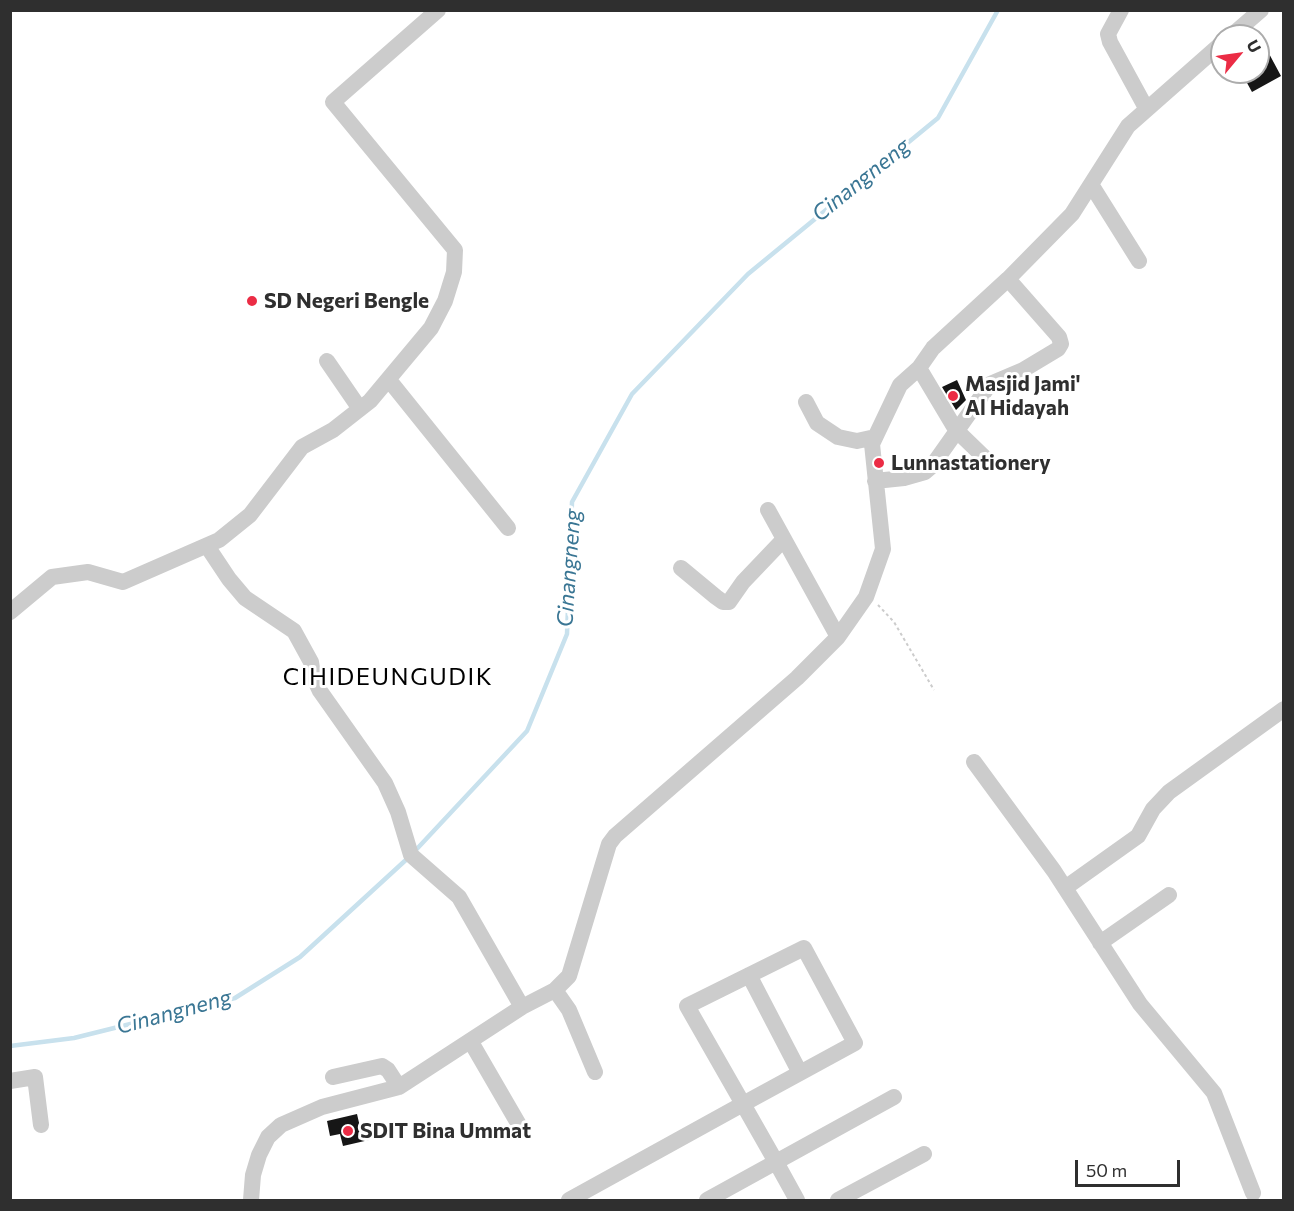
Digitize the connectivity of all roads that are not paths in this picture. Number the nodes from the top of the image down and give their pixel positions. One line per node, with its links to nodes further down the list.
1 (438, 10): 12 (street)
2 (1120, 10): 6 (street)
3 (1261, 10): 4 (street)
4 (1245, 24)
5 (1210, 54): 6 (street)
6 (1146, 108): 7 (street)
7 (1092, 186): 8 (street); 9 (street)
8 (1139, 261)
9 (1008, 279): 11 (street); 15 (street)
10 (327, 361): 14 (street)
11 (919, 368): 15 (street); 16 (street)
12 (389, 380): 14 (street); 20 (street)
13 (806, 402): 16 (street)
14 (360, 409): 22 (street)
15 (956, 430): 17 (street); 18 (street)
16 (875, 437): 18 (street)
17 (986, 459)
18 (875, 481): 25 (street)
19 (768, 510): 21 (street)
20 (508, 528)
21 (784, 539): 23 (street); 25 (street)
22 (207, 546): 24 (street); 33 (street)
23 (681, 568)
24 (10, 612)
25 (838, 637): 32 (street)
26 (1284, 709): 28 (street)
27 (974, 762): 28 (street)
28 (1065, 888): 30 (street)
29 (1169, 895): 30 (street)
30 (1100, 943): 46 (street)
31 (748, 975): 36 (street); 36 (street); 41 (street)
32 (555, 990): 33 (street); 35 (street)
33 (522, 1007): 34 (street)
34 (471, 1042): 39 (street); 43 (street)
35 (595, 1072)
36 (800, 1073): 41 (street)
37 (333, 1077): 39 (street)
38 (10, 1082): 42 (street)
39 (399, 1087): 47 (street)
40 (894, 1097): 45 (street)
41 (743, 1104): 45 (street); 48 (street)
42 (41, 1125)
43 (522, 1130)
44 (924, 1154): 51 (street)
45 (776, 1162): 49 (street); 50 (street)
46 (1253, 1193)
47 (251, 1200)
48 (569, 1200)
49 (707, 1200)
50 (797, 1200)
51 (838, 1200)

